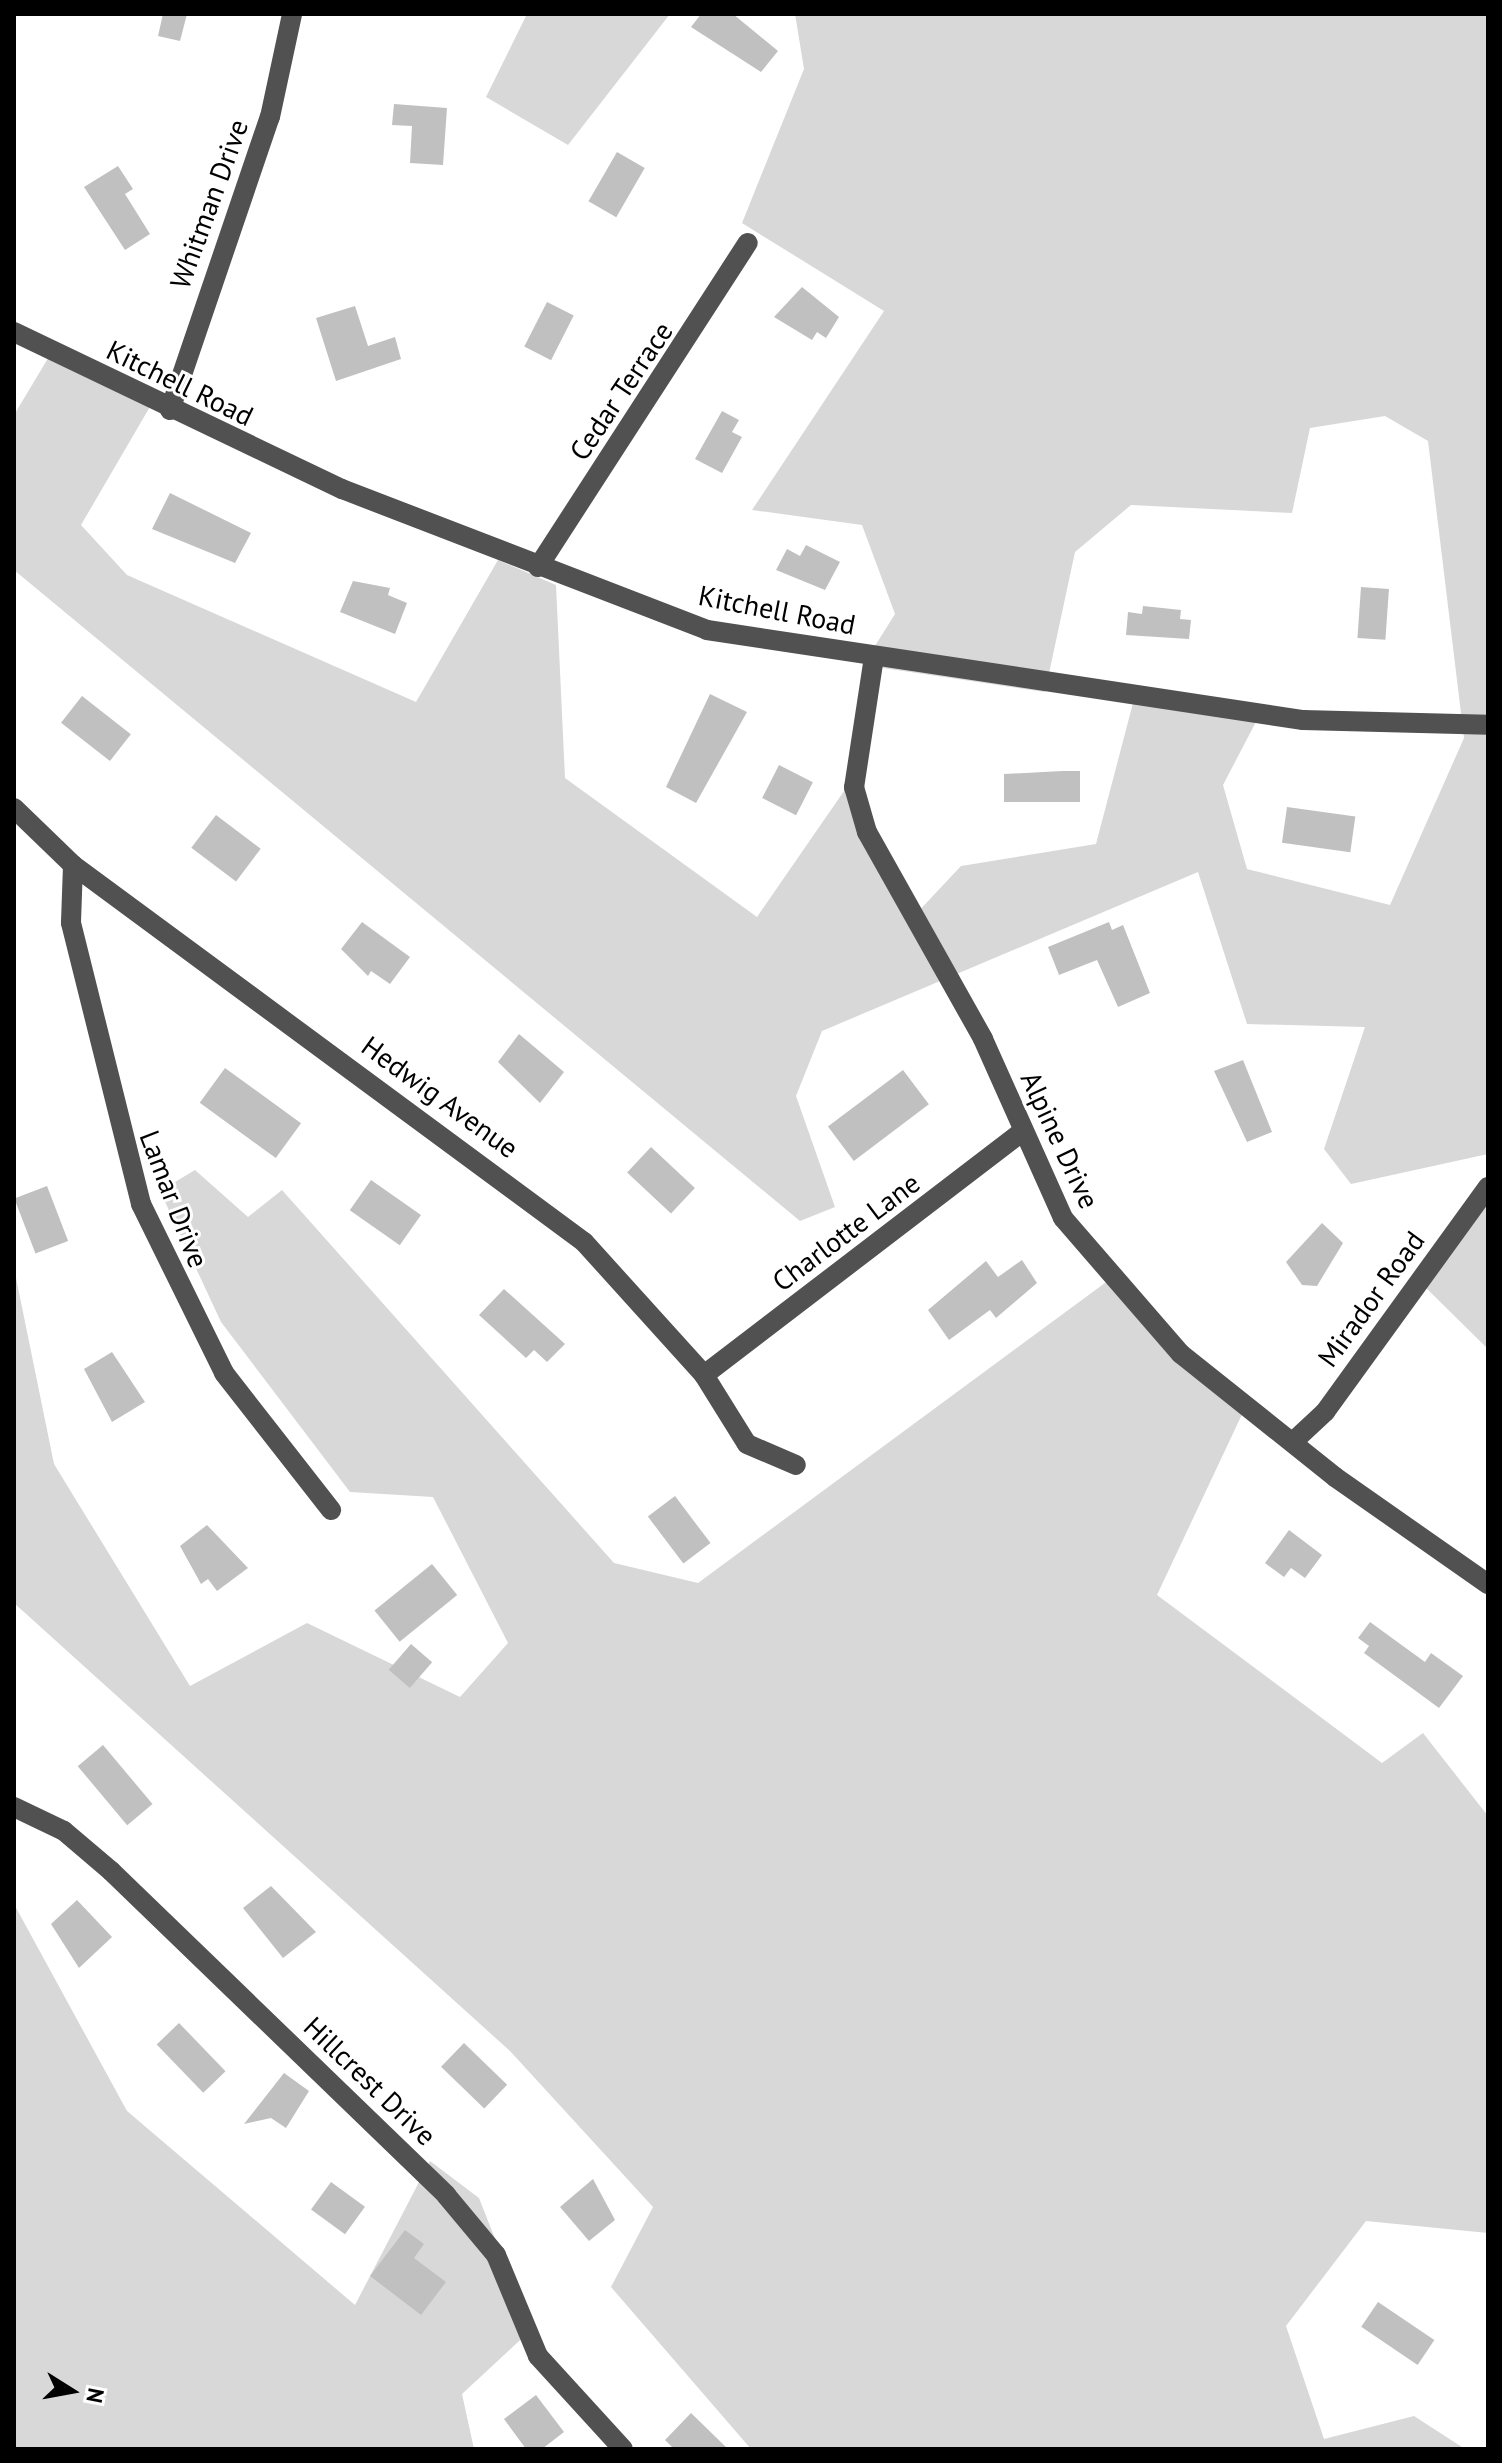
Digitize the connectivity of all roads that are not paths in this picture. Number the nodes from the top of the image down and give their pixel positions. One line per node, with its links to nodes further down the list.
1 (292, 14): 4 (street, Whitman Drive)
2 (748, 243): 5 (street, Cedar Terrace)
3 (14, 332): 4 (street, Kitchell Road)
4 (170, 410): 5 (street, Kitchell Road)
5 (538, 567): 6 (street, Kitchell Road)
6 (874, 657): 7 (street, Kitchell Road); 10 (street, Alpine Drive)
7 (1488, 725)
8 (14, 808): 9 (street, Hedwig Avenue)
9 (73, 865): 12 (street, Hedwig Avenue); 15 (street, Lamar Drive)
10 (1022, 1132): 12 (street, Charlotte Lane); 13 (street, Alpine Drive)
11 (1488, 1187): 13 (street, Mirador Road)
12 (704, 1375): 14 (street, Hedwig Avenue)
13 (1296, 1439): 16 (street, Alpine Drive)
14 (796, 1465)
15 (331, 1510)
16 (1488, 1584)
17 (14, 1807): 18 (street, Hillcrest Drive)
18 (623, 2449)

